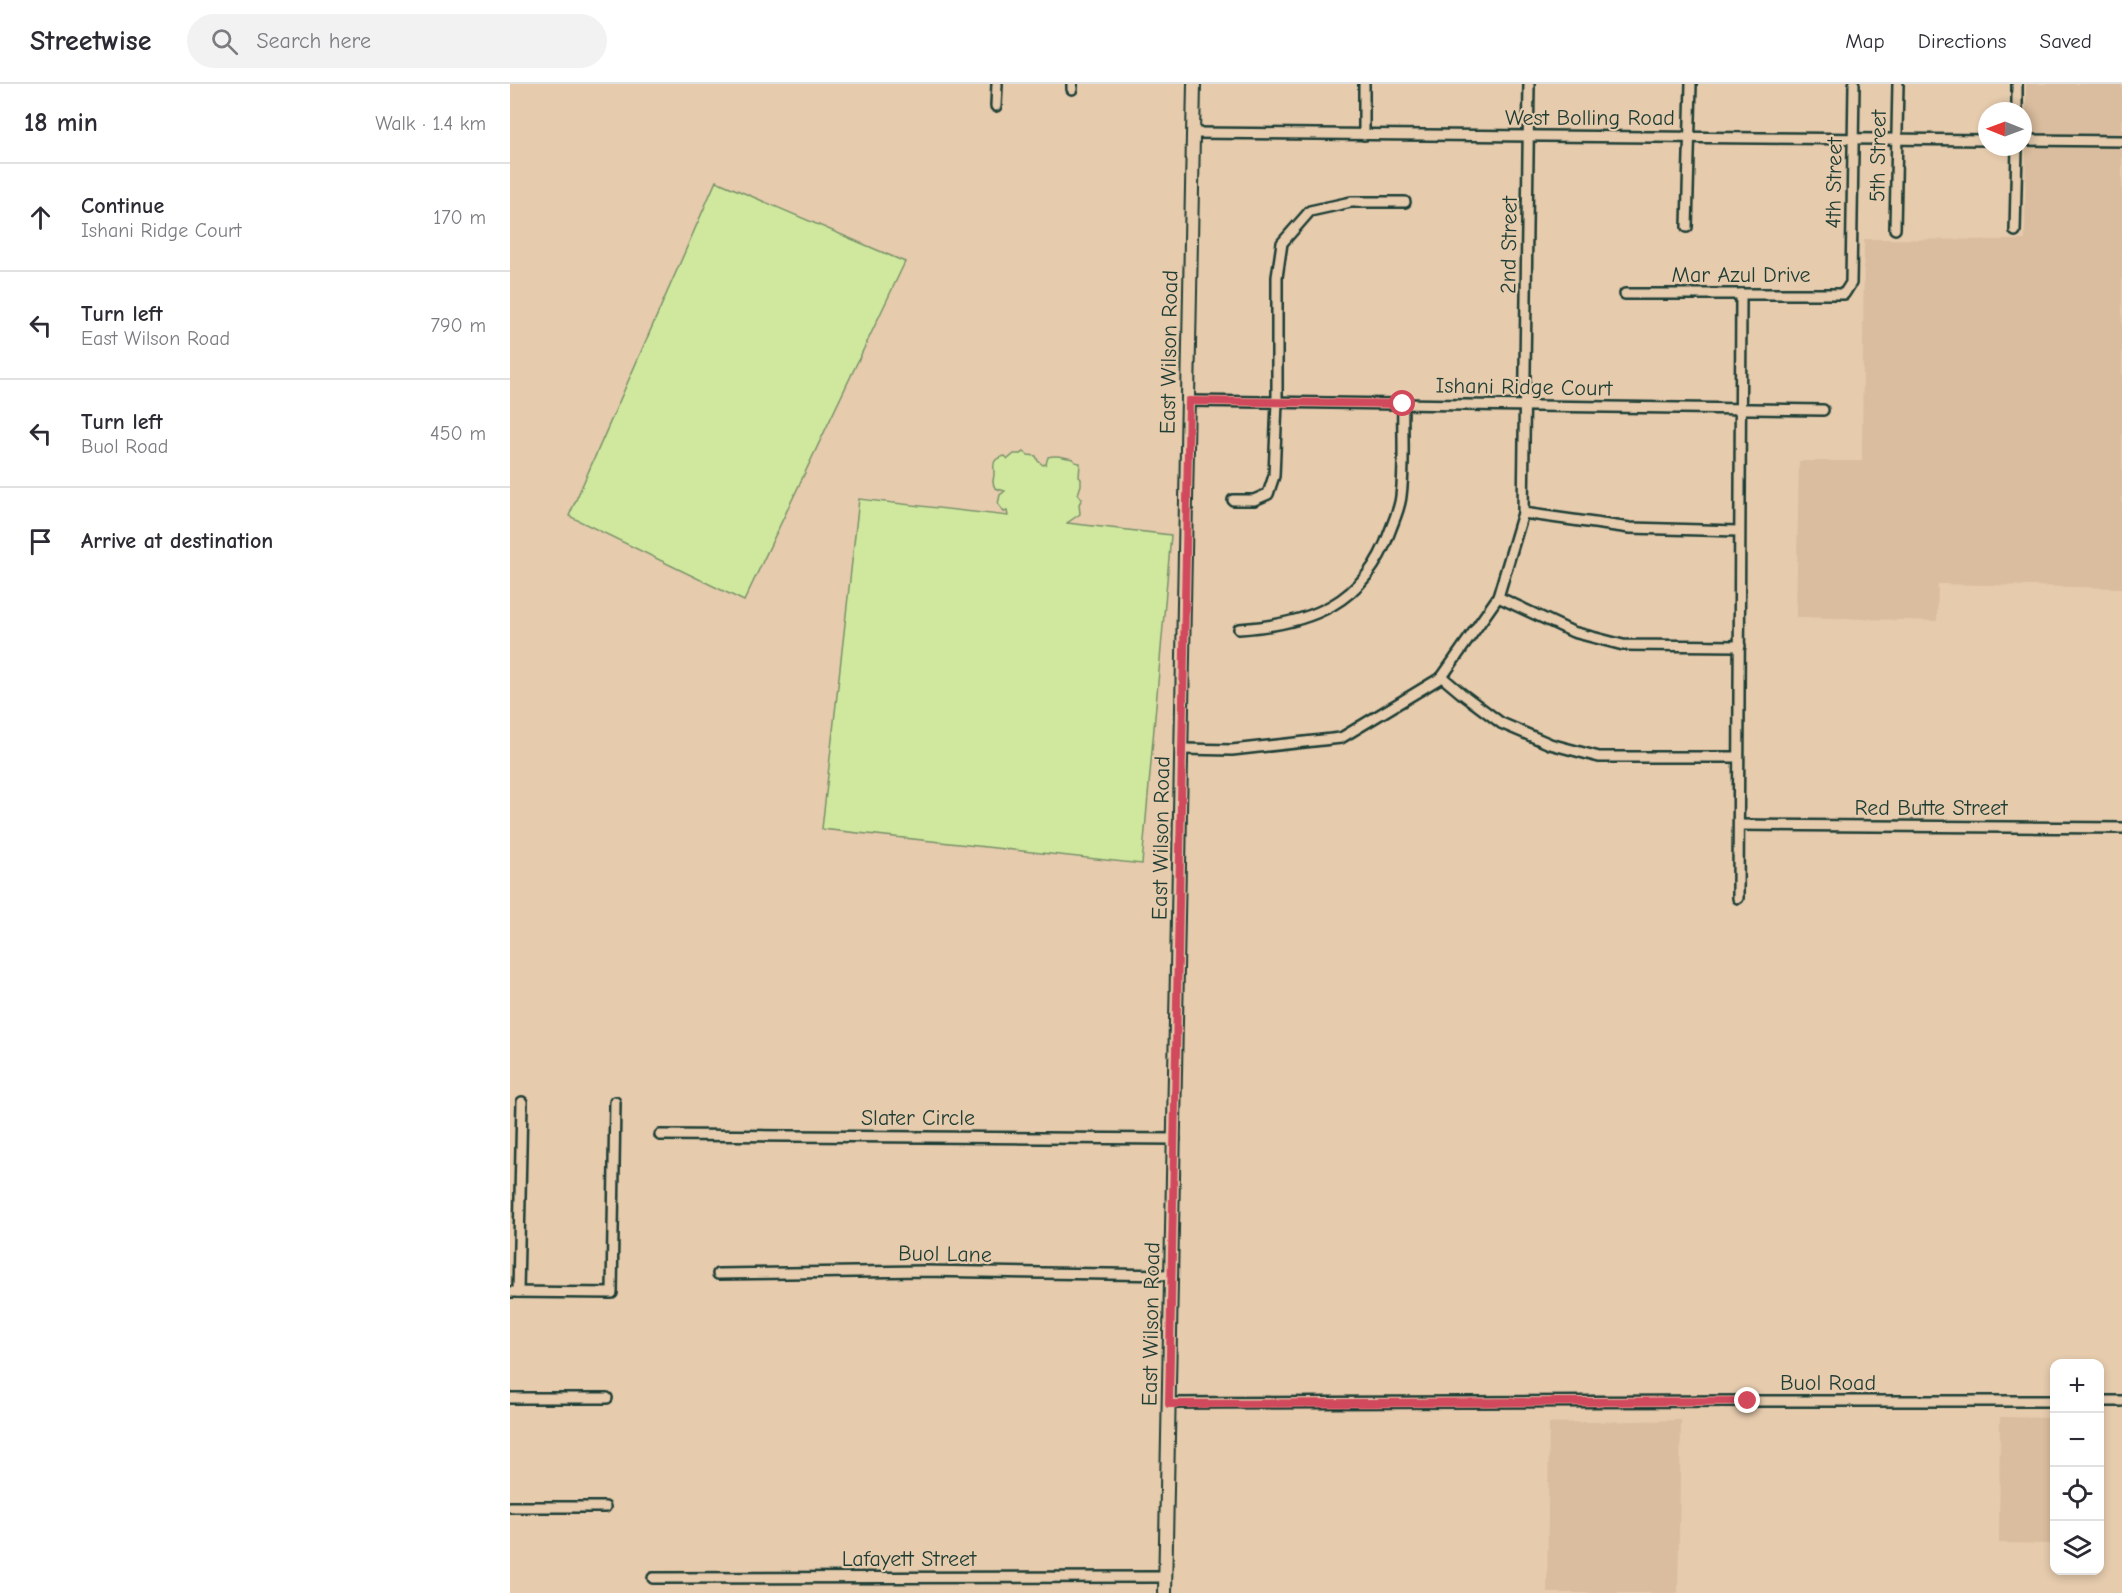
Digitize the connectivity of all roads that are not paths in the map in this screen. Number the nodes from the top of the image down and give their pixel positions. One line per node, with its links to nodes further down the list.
1 (997, 84): 10 (street)
2 (1194, 84): 11 (street, East Wilson Road)
3 (1364, 84): 12 (street)
4 (1529, 84): 14 (street, 2nd Street)
5 (1691, 84): 13 (street)
6 (1854, 84): 15 (street, 4th Street)
7 (1898, 84): 16 (street, 5th Street)
8 (2017, 84): 9 (street)
9 (2017, 102)
10 (996, 106)
11 (1193, 133): 12 (street, West Bolling Road); 28 (street, East Wilson Road)
12 (1364, 135): 14 (street, West Bolling Road)
13 (1690, 136): 14 (street, West Bolling Road); 15 (street, West Bolling Road); 22 (street)
14 (1529, 137): 31 (street, 2nd Street)
15 (1853, 138): 16 (street, West Bolling Road); 25 (street, 4th Street)
16 (1897, 139): 17 (street, West Bolling Road); 23 (street, 5th Street)
17 (1978, 140)
18 (2032, 140): 19 (street)
19 (2122, 141)
20 (2016, 156): 24 (street)
21 (1405, 202): 29 (street)
22 (1687, 227)
23 (1895, 229)
24 (2015, 231)
25 (1851, 283): 27 (street, Mar Azul Drive)
26 (1625, 294): 27 (street, Mar Azul Drive)
27 (1741, 294): 32 (street)
28 (1189, 401): 29 (street, Ishani Ridge Court); 41 (street, East Wilson Road)
29 (1277, 402): 30 (street, Ishani Ridge Court); 34 (street)
30 (1403, 404): 31 (street, Ishani Ridge Court); 38 (street)
31 (1526, 406): 32 (street, Ishani Ridge Court); 35 (street, 2nd Street)
32 (1739, 409): 33 (street, Ishani Ridge Court); 36 (street)
33 (1823, 410)
34 (1233, 500)
35 (1523, 513): 36 (street); 37 (street, 2nd Street)
36 (1738, 531): 39 (street)
37 (1498, 597): 39 (street); 40 (street, 2nd Street)
38 (1239, 629)
39 (1740, 646): 42 (street)
40 (1442, 677): 41 (street); 42 (street)
41 (1183, 749): 49 (street, East Wilson Road)
42 (1738, 757): 43 (street)
43 (1739, 825): 44 (street, Red Butte Street); 45 (street)
44 (2122, 828)
45 (1738, 898)
46 (522, 1102): 52 (street)
47 (615, 1102): 52 (street)
48 (660, 1135): 49 (street, Slater Circle)
49 (1175, 1139): 51 (street, East Wilson Road)
50 (718, 1274): 51 (street, Buol Lane)
51 (1172, 1275): 58 (street, East Wilson Road)
52 (514, 1292)
53 (510, 1398): 54 (street)
54 (607, 1398)
55 (2050, 1401): 58 (street, Buol Road)
56 (2104, 1401): 57 (street)
57 (2122, 1401)
58 (1169, 1404): 61 (street, East Wilson Road)
59 (510, 1507): 60 (street)
60 (605, 1507)
61 (1166, 1577): 62 (street, Lafayett Street); 63 (street, East Wilson Road)
62 (653, 1578)
63 (1165, 1593)

